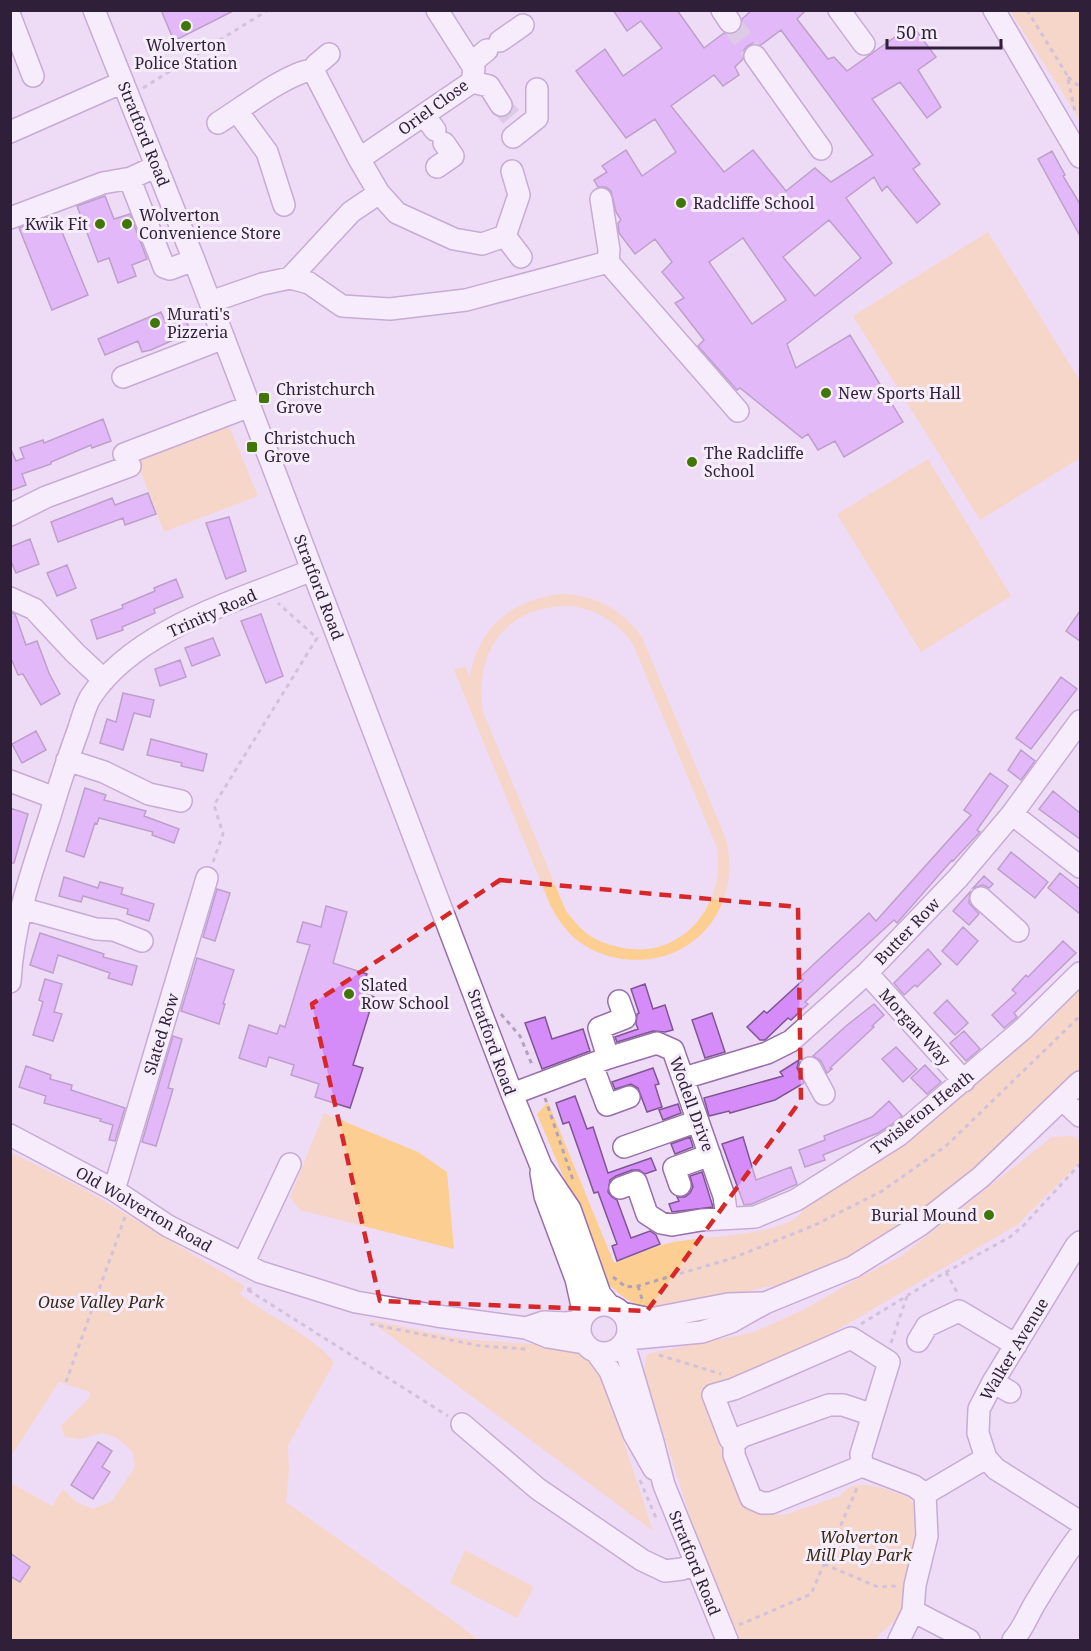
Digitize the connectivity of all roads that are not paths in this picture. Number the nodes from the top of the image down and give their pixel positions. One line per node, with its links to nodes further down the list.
1 (94, 10): 13 (street, Stratford Road)
2 (437, 10): 10 (street, Oriel Close)
3 (839, 10): 7 (street)
4 (994, 10): 20 (street)
5 (10, 16): 12 (street)
6 (524, 25): 10 (street)
7 (864, 44)
8 (329, 54): 11 (street)
9 (754, 56): 19 (street)
10 (483, 59): 14 (street); 17 (street, Oriel Close)
11 (313, 70): 15 (street); 21 (street)
12 (33, 75)
13 (123, 82): 18 (street); 22 (street, Stratford Road)
14 (537, 89)
15 (237, 111): 16 (street); 28 (street)
16 (218, 123)
17 (434, 129): 21 (street, Oriel Close); 23 (street)
18 (10, 132)
19 (821, 149)
20 (1080, 157)
21 (359, 159): 26 (street)
22 (157, 166): 25 (street); 32 (street, Stratford Road)
23 (437, 167)
24 (513, 171): 30 (street)
25 (131, 178): 29 (street); 32 (street)
26 (379, 193): 30 (street); 34 (street)
27 (601, 199): 33 (street)
28 (284, 205)
29 (10, 218)
30 (505, 236): 31 (street)
31 (521, 257)
32 (194, 260): 35 (street, Stratford Road)
33 (608, 262): 34 (street); 39 (street)
34 (290, 278): 35 (street)
35 (210, 302): 36 (street, Stratford Road)
36 (224, 338): 37 (street); 38 (street, Stratford Road)
37 (123, 376)
38 (250, 406): 40 (street); 41 (street, Stratford Road)
39 (738, 411)
40 (10, 515)
41 (312, 570): 43 (street, Trinity Road); 65 (street, Stratford Road)
42 (10, 598): 43 (street)
43 (104, 680): 45 (street, Trinity Road)
44 (1080, 721): 49 (street, Butter Row)
45 (67, 760): 47 (street, Trinity Road); 48 (street)
46 (10, 781): 47 (street)
47 (55, 798): 53 (street, Trinity Road)
48 (181, 801)
49 (1012, 814): 50 (street); 52 (street, Butter Row)
50 (1080, 867)
51 (207, 878): 78 (street, Slated Row)
52 (971, 888): 54 (street); 56 (street, Butter Row)
53 (21, 908): 55 (street); 58 (street, Trinity Road)
54 (1018, 931)
55 (142, 941)
56 (867, 973): 60 (street, Butter Row); 63 (street, Morgan Way)
57 (1080, 973): 63 (street, Twisleton Heath)
58 (10, 982)
59 (619, 1001): 61 (street)
60 (790, 1041): 62 (street, Butter Row); 66 (street)
61 (600, 1061): 62 (street, Wodell Drive); 65 (street, Wodell Drive); 67 (street)
62 (684, 1078): 70 (street, Wodell Drive)
63 (964, 1081): 79 (street, Twisleton Heath)
64 (1080, 1082): 68 (street)
65 (512, 1094): 75 (street, Stratford Road)
66 (825, 1094)
67 (629, 1097)
68 (1063, 1100): 69 (street); 83 (street)
69 (1080, 1116)
70 (698, 1121): 72 (street); 73 (street, Wodell Drive)
71 (10, 1135): 78 (street, Old Wolverton Road)
72 (624, 1147)
73 (710, 1155): 76 (street); 79 (street, Wodell Drive)
74 (290, 1164): 81 (street)
75 (541, 1166): 82 (street, Stratford Road); 84 (street, Stratford Road)
76 (680, 1185)
77 (620, 1188): 79 (street, Twisleton Heath)
78 (123, 1195): 81 (street, Old Wolverton Road)
79 (727, 1218)
80 (1080, 1242): 90 (street, Walker Avenue)
81 (254, 1275): 86 (street, Old Wolverton Road)
82 (579, 1292): 85 (street, Stratford Road); 86 (street)
83 (765, 1303): 84 (street); 87 (street)
84 (615, 1309): 85 (street); 88 (street)
85 (583, 1318): 86 (street, Old Wolverton Road); 91 (street)
86 (535, 1325): 91 (street, Old Wolverton Road)
87 (671, 1335): 88 (street); 92 (street)
88 (625, 1341): 91 (street); 92 (street, Stratford Road)
89 (918, 1341): 90 (street)
90 (1016, 1345): 96 (street, Walker Avenue)
91 (590, 1348): 98 (street, Stratford Road)
92 (630, 1367): 98 (street, Stratford Road)
93 (873, 1415): 95 (street); 95 (street); 97 (street)
94 (462, 1424): 102 (street)
95 (734, 1443): 97 (street)
96 (986, 1458): 99 (street); 100 (street)
97 (862, 1466): 99 (street)
98 (664, 1485): 102 (street, Stratford Road)
99 (925, 1494): 103 (street)
100 (1074, 1511)
101 (1080, 1534): 107 (street)
102 (695, 1564): 104 (street, Stratford Road)
103 (914, 1611): 105 (street); 106 (street)
104 (735, 1633)
105 (899, 1641)
106 (969, 1641)
107 (1013, 1641)

